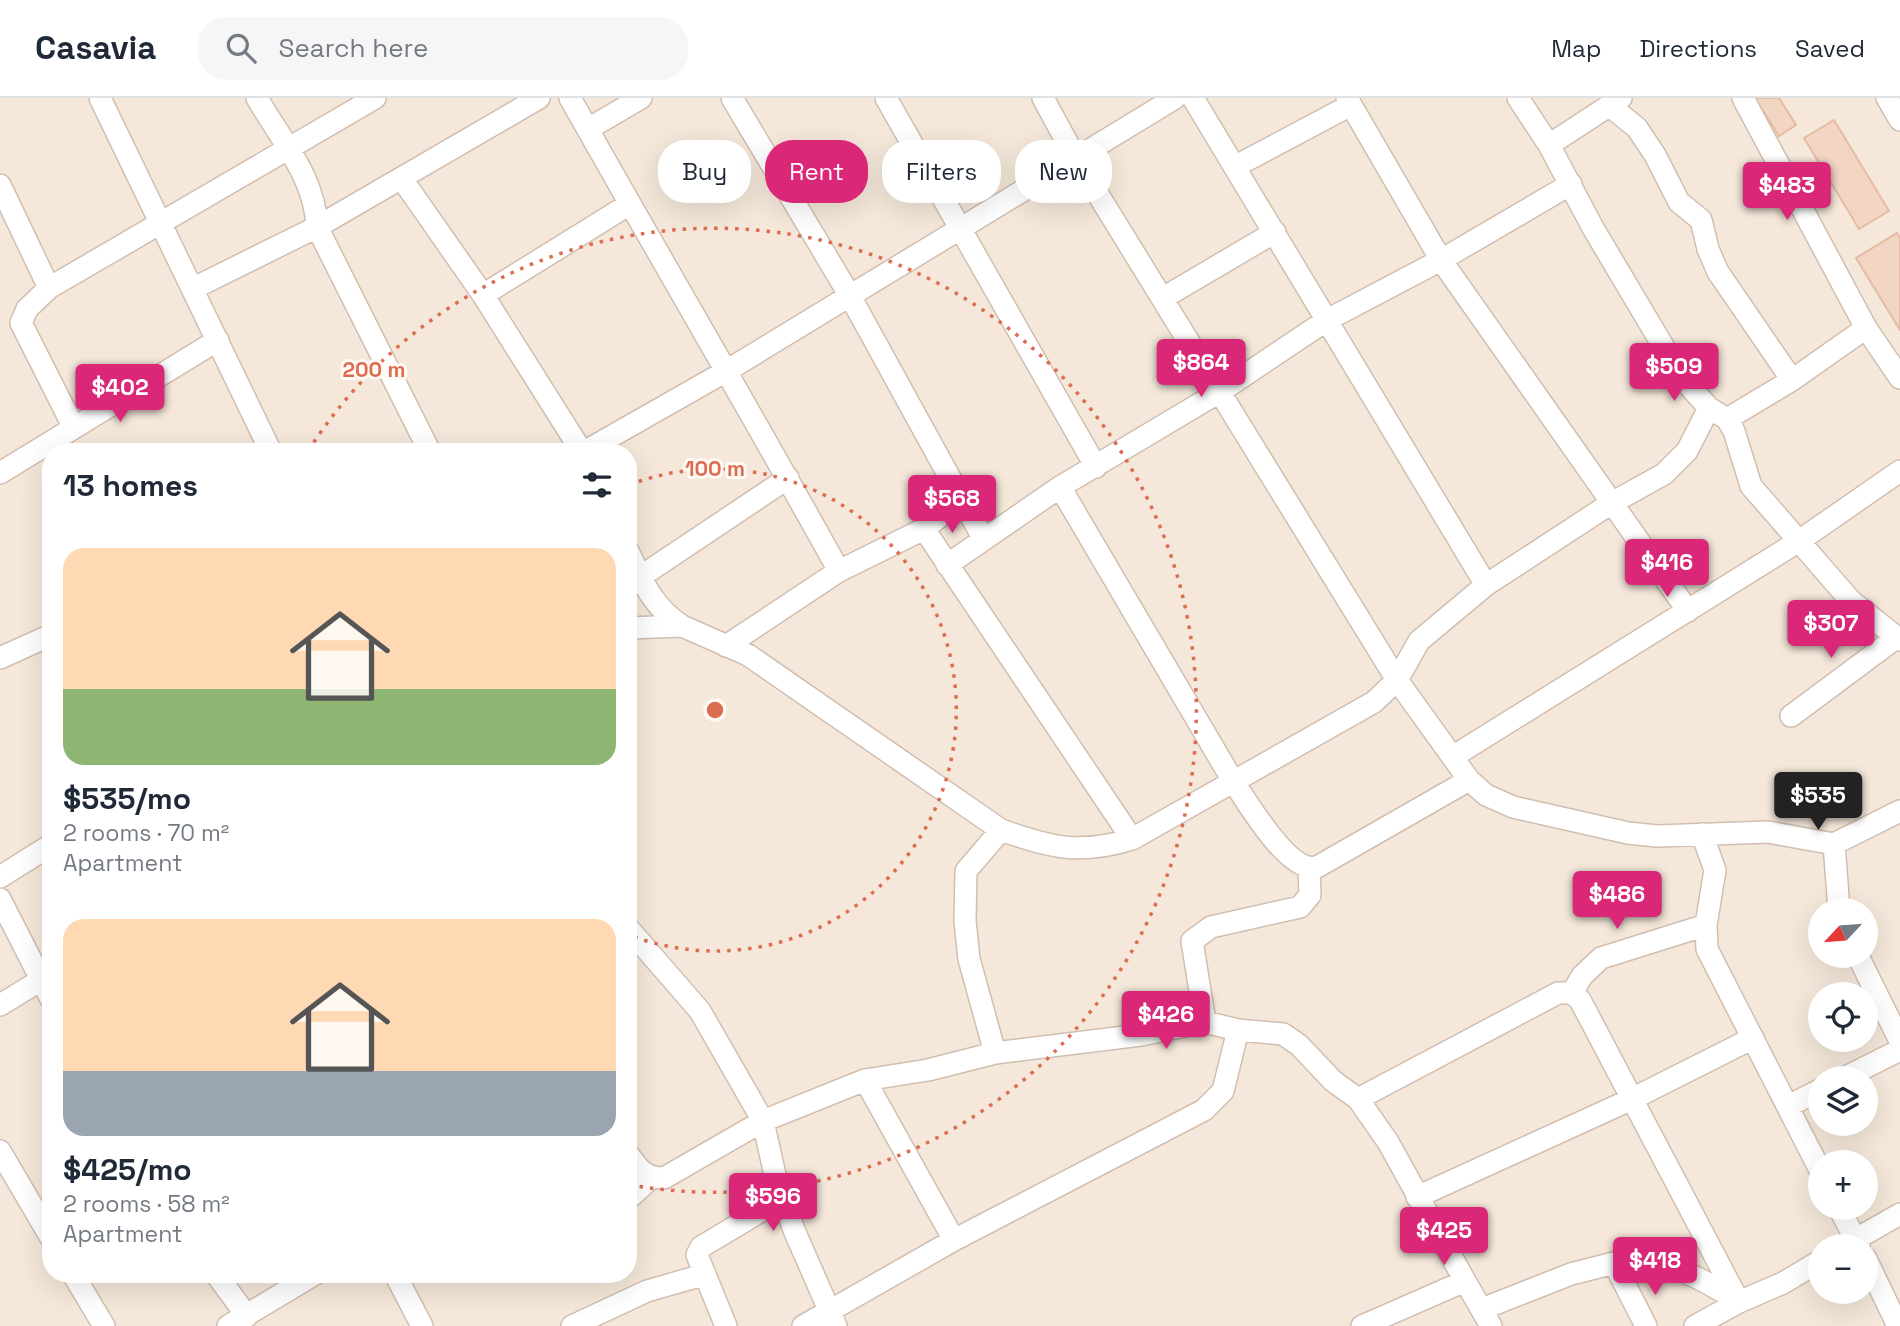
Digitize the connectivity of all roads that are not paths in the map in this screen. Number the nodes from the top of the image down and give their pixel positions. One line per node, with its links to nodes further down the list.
1 (100, 98): 30 (street)
2 (257, 98): 22 (street)
3 (375, 98): 22 (street)
4 (539, 98): 24 (street)
5 (570, 98): 18 (street)
6 (641, 98): 18 (street)
7 (732, 98): 38 (street)
8 (886, 98): 32 (street)
9 (1042, 98): 19 (street)
10 (1175, 98): 20 (street)
11 (1192, 98): 23 (street)
12 (1518, 98): 21 (street)
13 (1743, 98): 41 (street)
14 (1887, 98): 17 (street)
15 (1349, 101): 23 (street); 34 (street)
16 (1616, 102): 21 (street); 45 (street)
17 (1900, 120)
18 (588, 129): 29 (street)
19 (1065, 140)
20 (1105, 140)
21 (1549, 145): 25 (street)
22 (287, 150): 30 (street); 31 (street)
23 (1236, 166): 33 (street)
24 (402, 179): 31 (street); 37 (street)
25 (1571, 184): 34 (street); 47 (street)
26 (0, 186): 35 (street)
27 (1015, 194): 32 (street)
28 (1103, 203): 39 (street)
29 (628, 205): 37 (street); 43 (street)
30 (163, 222): 35 (street); 36 (street)
31 (317, 227): 36 (street); 51 (street)
32 (961, 227): 38 (street); 55 (street)
33 (1275, 232): 39 (street); 40 (street)
34 (1441, 260): 40 (street); 61 (street)
35 (49, 288): 48 (street)
36 (194, 288): 42 (street)
37 (483, 295): 52 (street)
38 (850, 296): 43 (street); 60 (street)
39 (1163, 298): 46 (street)
40 (1327, 320): 46 (street); 69 (street)
41 (1866, 328): 44 (street); 45 (street)
42 (218, 340): 48 (street); 50 (street)
43 (728, 370): 53 (street); 58 (street)
44 (1900, 378)
45 (1792, 380): 47 (street)
46 (1221, 391): 55 (street); 77 (street)
47 (1718, 413): 61 (street); 64 (street)
48 (74, 428): 49 (street)
49 (49, 443)
50 (267, 443)
51 (425, 443)
52 (577, 443)
53 (599, 443)
54 (42, 447): 57 (street)
55 (1096, 467): 59 (street)
56 (1900, 471): 64 (street)
57 (0, 473)
58 (788, 478): 67 (street); 68 (street)
59 (1060, 487): 63 (street); 81 (street)
60 (962, 499): 62 (street); 63 (street)
61 (1610, 504): 69 (street); 70 (street)
62 (924, 529): 65 (street); 67 (street)
63 (983, 538): 65 (street)
64 (1799, 541): 70 (street); 74 (street)
65 (947, 565): 85 (street)
66 (637, 570): 68 (street)
67 (839, 571): 75 (street)
68 (640, 577): 71 (street)
69 (1486, 585): 77 (street)
70 (1688, 611): 79 (street)
71 (682, 626): 72 (street); 75 (street)
72 (637, 628)
73 (42, 639): 76 (street)
74 (1898, 639): 78 (street)
75 (726, 646): 83 (street)
76 (0, 658)
77 (1397, 680): 79 (street); 81 (street)
78 (1791, 716)
79 (1454, 756): 80 (street)
80 (1469, 780): 84 (street); 88 (street)
81 (1233, 781): 85 (street); 88 (street)
82 (1900, 811): 86 (street)
83 (1001, 830): 85 (street); 104 (street)
84 (1702, 834): 86 (street); 92 (street)
85 (1132, 839)
86 (1834, 845): 90 (street)
87 (42, 851): 89 (street)
88 (1308, 869): 99 (street)
89 (0, 877)
90 (1838, 898)
91 (0, 899): 95 (street)
92 (1706, 925): 97 (street); 101 (street)
93 (637, 938): 111 (street)
94 (1864, 968): 102 (street)
95 (42, 981)
96 (42, 990): 98 (street)
97 (1572, 993): 108 (street); 109 (street)
98 (0, 1004)
99 (1205, 1023): 100 (street); 104 (street)
100 (1238, 1030): 109 (street); 122 (street)
101 (1753, 1038): 108 (street); 110 (street)
102 (1900, 1041)
103 (1900, 1050): 105 (street)
104 (995, 1053): 106 (street)
105 (1868, 1066)
106 (865, 1080): 111 (street); 122 (street)
107 (1808, 1096): 110 (street)
108 (1632, 1098): 117 (street); 132 (street)
109 (1358, 1099): 117 (street)
110 (1788, 1106): 112 (street)
111 (763, 1121): 115 (street); 118 (street)
112 (1810, 1150)
113 (0, 1151): 120 (street)
114 (637, 1166): 115 (street)
115 (650, 1178): 116 (street)
116 (637, 1190)
117 (1417, 1197): 126 (street)
118 (783, 1198): 125 (street); 133 (street)
119 (1900, 1214): 121 (street)
120 (42, 1223)
121 (1869, 1234)
122 (954, 1240): 133 (street)
123 (1614, 1263): 132 (street); 134 (street); 142 (street)
124 (1808, 1268): 132 (street)
125 (703, 1275): 138 (street); 139 (street)
126 (1465, 1280): 134 (street); 141 (street)
127 (78, 1283): 136 (street)
128 (220, 1283): 135 (street)
129 (300, 1283): 135 (street)
130 (400, 1283): 137 (street)
131 (1878, 1284): 144 (street)
132 (1739, 1302): 143 (street)
133 (832, 1318): 140 (street)
134 (1486, 1318)
135 (238, 1321)
136 (104, 1326)
137 (422, 1326)
138 (572, 1326)
139 (726, 1326)
140 (803, 1326)
141 (1362, 1326)
142 (1646, 1326)
143 (1695, 1326)
144 (1898, 1326)

